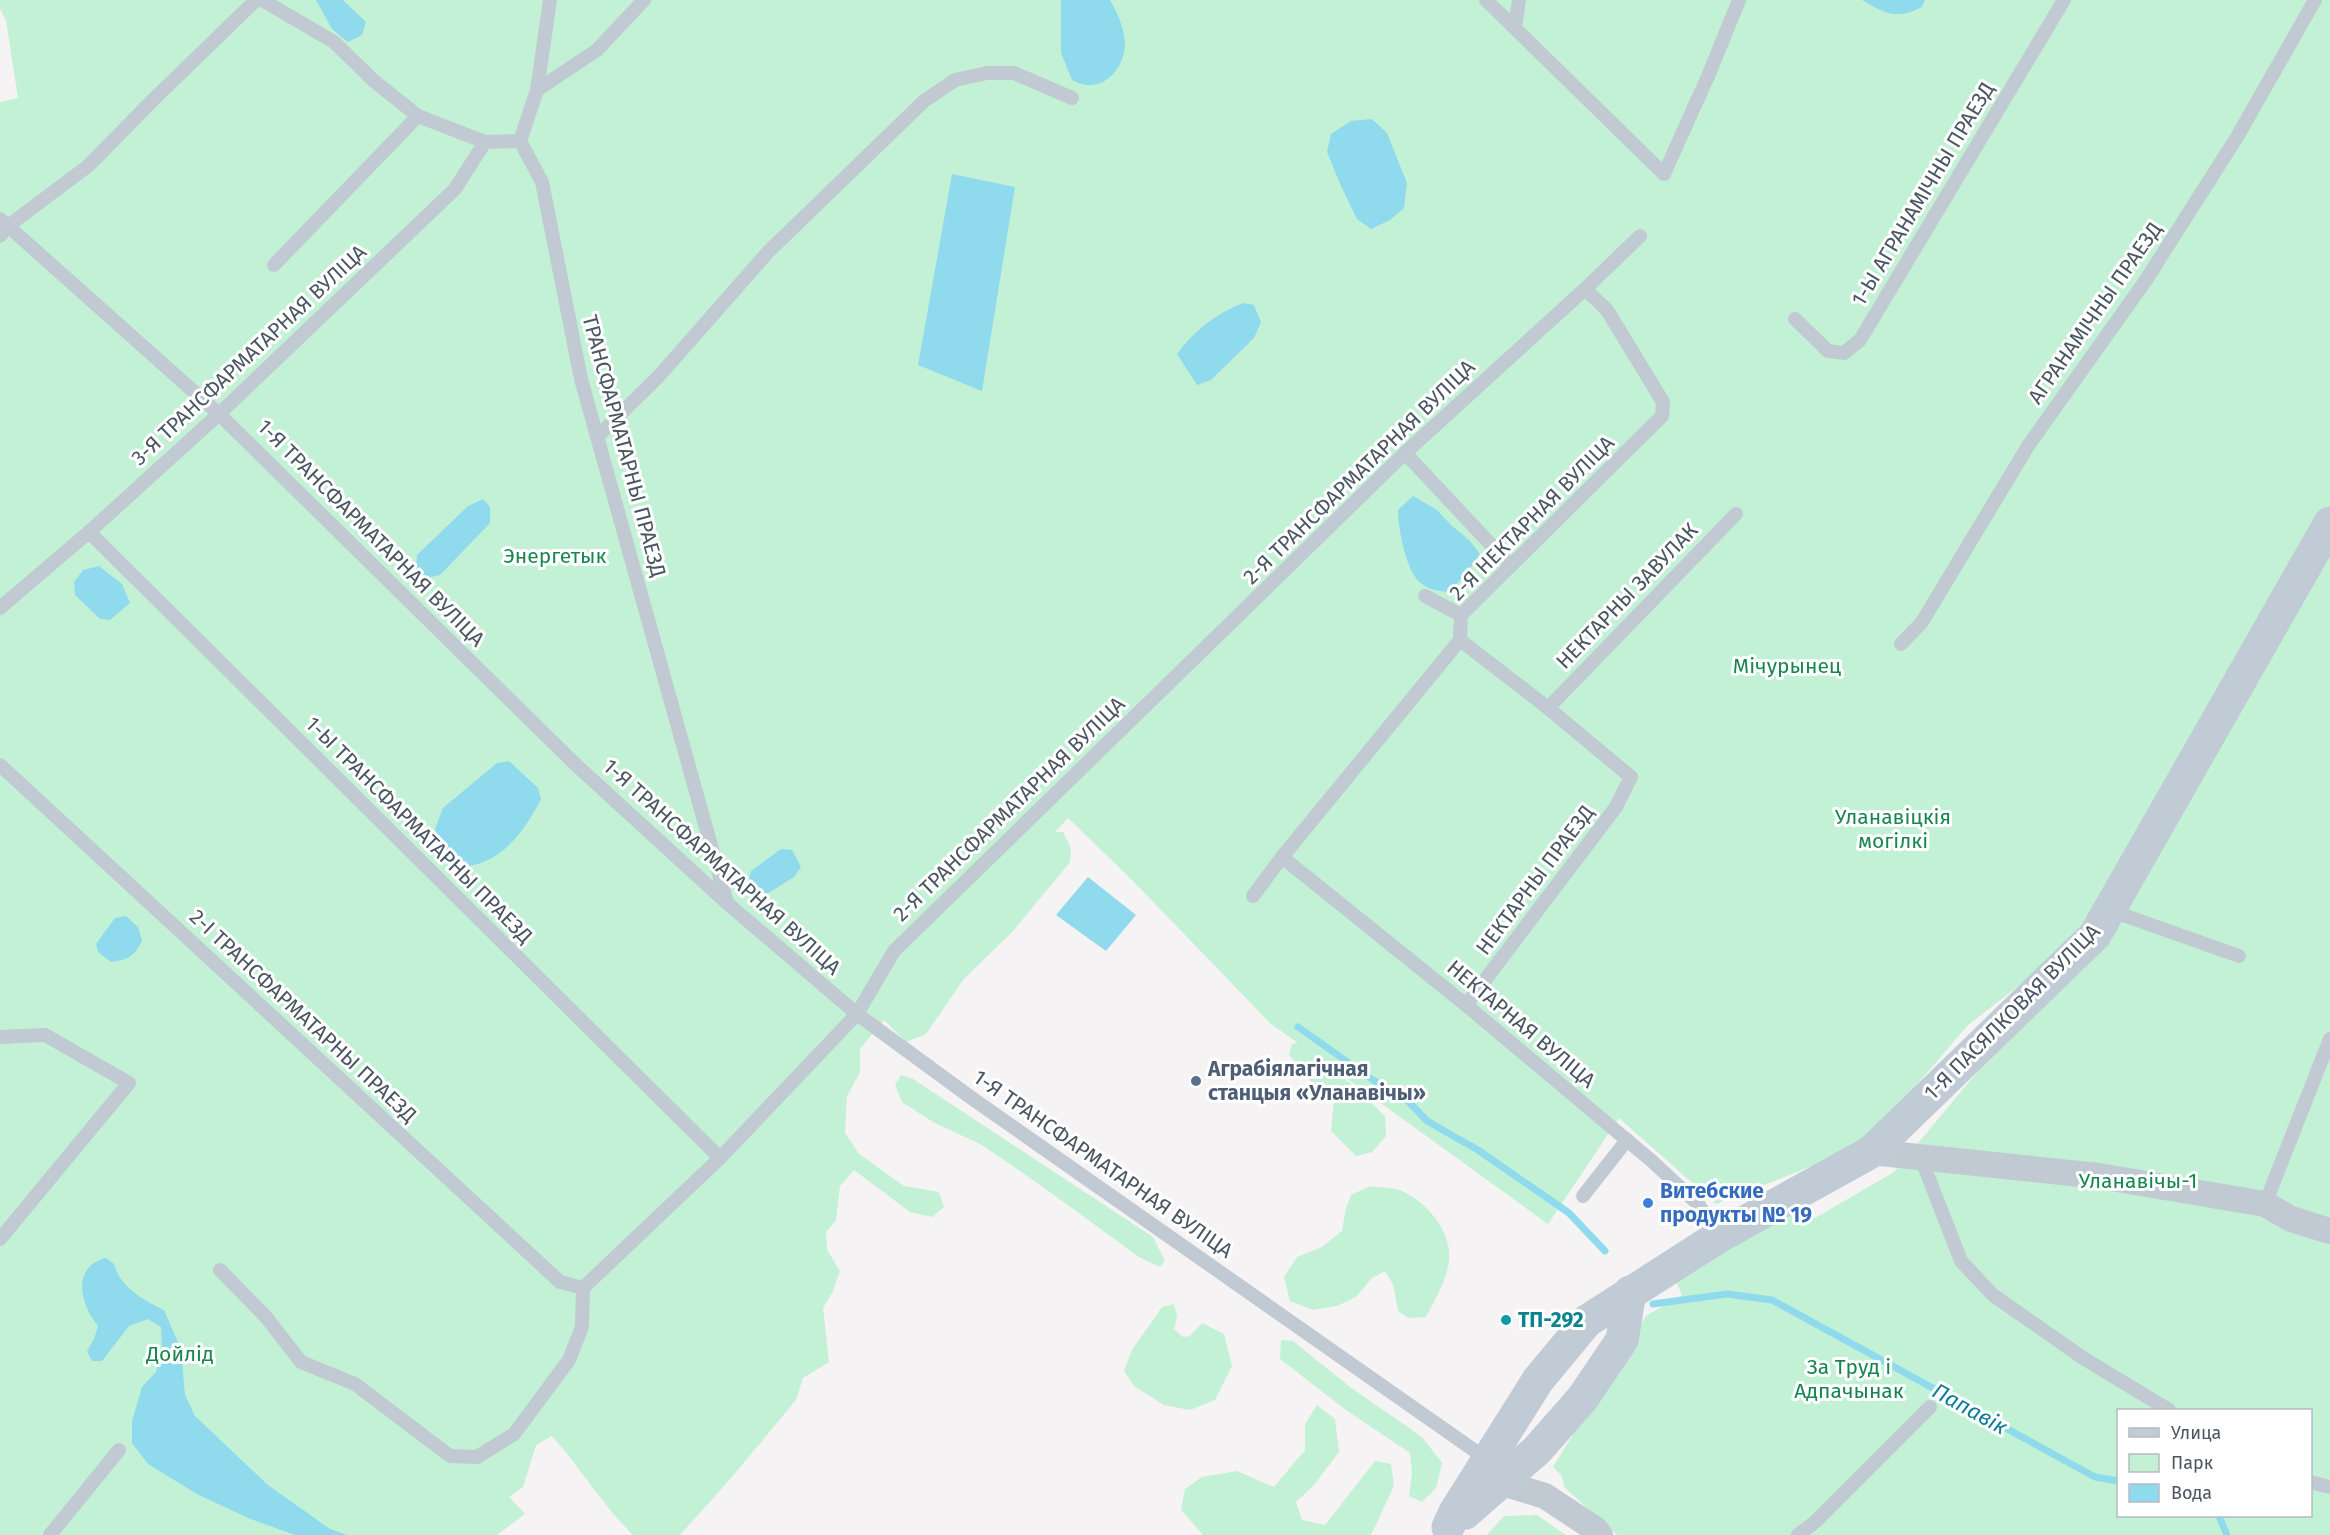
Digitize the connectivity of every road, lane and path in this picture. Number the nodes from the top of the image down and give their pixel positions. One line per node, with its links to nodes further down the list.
1 (256, 0): 16 (lane)
2 (262, 0): 13 (lane)
3 (550, 0): 11 (lane)
4 (644, 0): 11 (lane)
5 (1486, 0): 10 (lane)
6 (1519, 0): 10 (lane)
7 (1739, 0): 10 (lane)
8 (2064, 0): 20 (lane, 1-Ы АГРАНАМІЧНЫ ПРАЕЗД)
9 (2316, 0): 32 (lane, АГРАНАМІЧНЫ ПРАЕЗД)
10 (1515, 28)
11 (537, 90): 14 (lane)
12 (1072, 98): 22 (lane)
13 (418, 116): 15 (lane); 18 (lane)
14 (520, 141): 15 (lane); 22 (lane, ТРАНСФАРМАТАРНЫ ПРАЕЗД)
15 (485, 142): 21 (lane, 3-Я ТРАНСФАРМАТАРНАЯ ВУЛІЦА)
16 (3, 227): 21 (lane, 1-Я ТРАНСФАРМАТАРНАЯ ВУЛІЦА)
17 (1640, 236): 19 (lane, 2-Я ТРАНСФАРМАТАРНАЯ ВУЛІЦА)
18 (274, 265)
19 (1585, 289): 23 (lane, 2-Я ТРАНСФАРМАТАРНАЯ ВУЛІЦА); 27 (lane, 2-Я НЕКТАРНАЯ ВУЛІЦА)
20 (1796, 319)
21 (219, 414): 26 (lane, 3-Я ТРАНСФАРМАТАРНАЯ ВУЛІЦА); 37 (lane, 1-Я ТРАНСФАРМАТАРНАЯ ВУЛІЦА)
22 (597, 438): 37 (lane, ТРАНСФАРМАТАРНЫ ПРАЕЗД)
23 (1406, 453): 27 (lane); 41 (lane, 2-Я ТРАНСФАРМАТАРНАЯ ВУЛІЦА)
24 (1736, 514): 33 (lane, НЕКТАРНЫ ЗАВУЛАК)
25 (2330, 523): 38 (street, 1-Я ПАСЯЛКОВАЯ ВУЛІЦА)
26 (89, 532): 29 (lane, 3-Я ТРАНСФАРМАТАРНАЯ ВУЛІЦА); 46 (lane, 1-Ы ТРАНСФАРМАТАРНЫ ПРАЕЗД)
27 (1511, 566): 30 (lane, 2-Я НЕКТАРНАЯ ВУЛІЦА)
28 (1425, 596): 30 (lane)
29 (0, 608)
30 (1461, 615): 31 (lane, 2-Я НЕКТАРНАЯ ВУЛІЦА)
31 (1460, 640): 33 (lane); 35 (lane)
32 (1901, 644)
33 (1548, 708): 40 (lane, НЕКТАРНЫ ПРАЕЗД)
34 (0, 765): 54 (lane, 2-І ТРАНСФАРМАТАРНЫ ПРАЕЗД)
35 (1282, 857): 36 (lane); 40 (lane, НЕКТАРНАЯ ВУЛІЦА)
36 (1253, 896)
37 (727, 903): 41 (lane, 1-Я ТРАНСФАРМАТАРНАЯ ВУЛІЦА)
38 (2109, 910): 39 (lane); 45 (street, 1-Я ПАСЯЛКОВАЯ ВУЛІЦА)
39 (2238, 956)
40 (1466, 1005): 44 (lane, НЕКТАРНАЯ ВУЛІЦА)
41 (857, 1014): 46 (lane, 2-Я ТРАНСФАРМАТАРНАЯ ВУЛІЦА); 59 (lane, 1-Я ТРАНСФАРМАТАРНАЯ ВУЛІЦА)
42 (0, 1037): 52 (lane)
43 (2330, 1039): 49 (lane)
44 (1627, 1140): 48 (lane); 51 (lane, НЕКТАРНАЯ ВУЛІЦА)
45 (1871, 1152): 47 (street); 51 (street, 1-Я ПАСЯЛКОВАЯ ВУЛІЦА)
46 (720, 1158): 54 (lane, 2-Я ТРАНСФАРМАТАРНАЯ ВУЛІЦА)
47 (1921, 1158): 49 (street); 57 (lane)
48 (1582, 1196)
49 (2265, 1204): 50 (street)
50 (2330, 1231)
51 (1718, 1237): 55 (street, 1-Я ПАСЯЛКОВАЯ ВУЛІЦА)
52 (0, 1239)
53 (220, 1270): 54 (lane)
54 (584, 1288)
55 (1630, 1292): 59 (street, 1-Я ПАСЯЛКОВАЯ ВУЛІЦА); 59 (street)
56 (1930, 1407): 65 (lane)
57 (2167, 1409)
58 (119, 1450): 63 (lane)
59 (1495, 1471): 62 (street); 64 (street)
60 (2312, 1482): 61 (lane)
61 (2330, 1486)
62 (1445, 1531)
63 (50, 1535)
64 (1600, 1535)
65 (1798, 1535)

